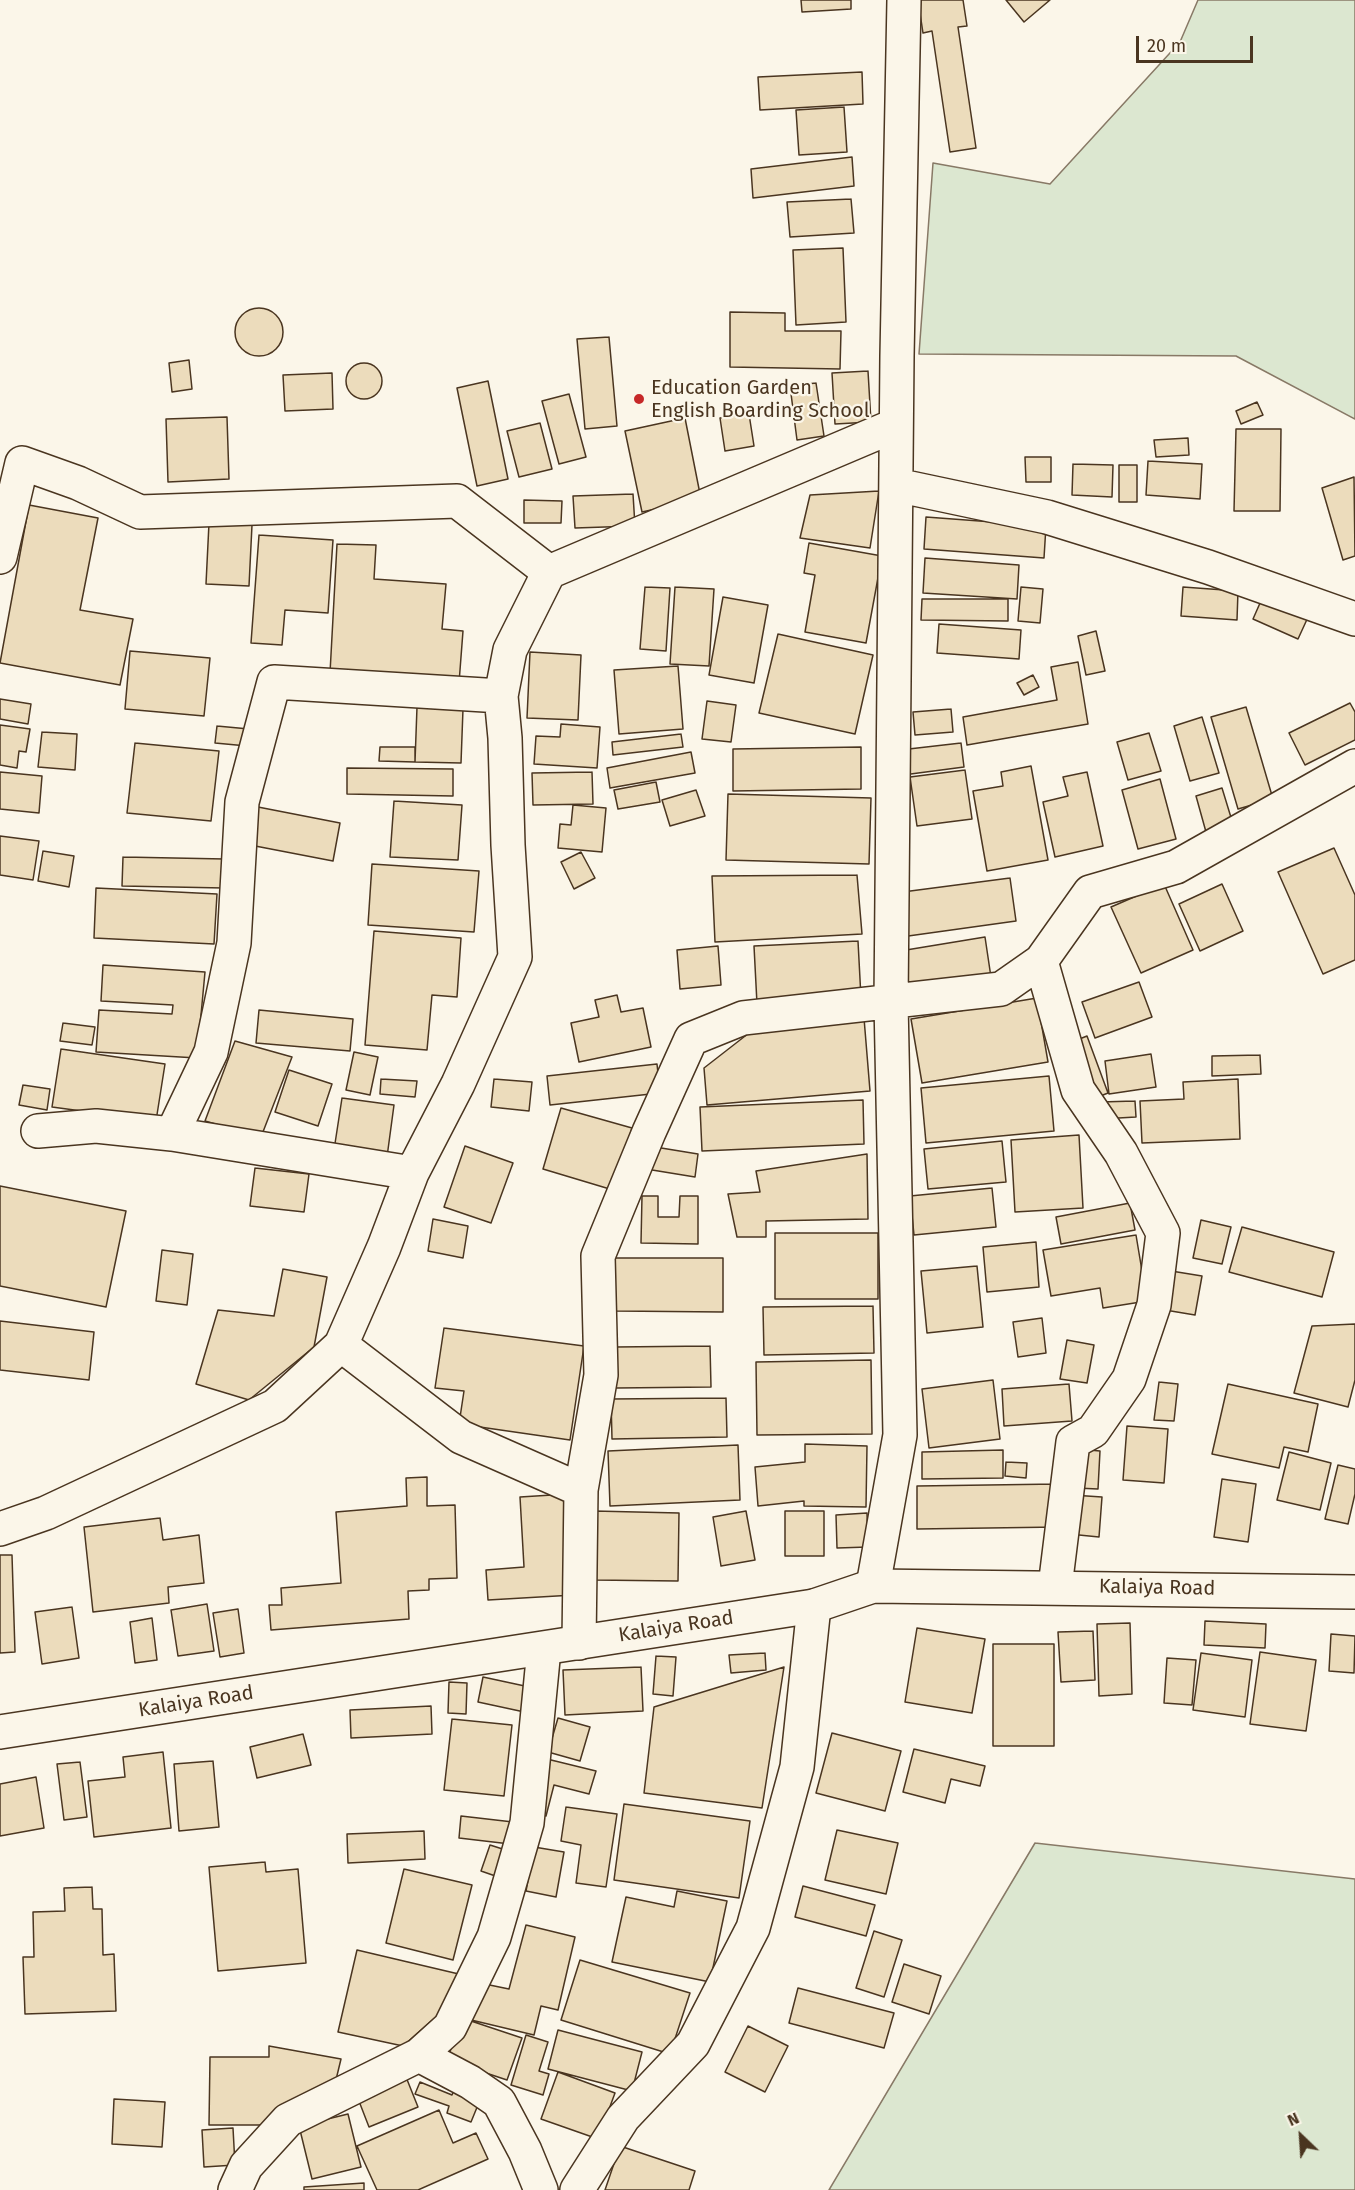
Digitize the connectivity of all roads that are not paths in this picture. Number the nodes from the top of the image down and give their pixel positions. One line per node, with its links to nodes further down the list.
1 (904, 0): 2 (street)
2 (896, 425): 3 (street); 5 (street)
3 (896, 485): 6 (street); 10 (street)
4 (0, 557): 5 (street)
5 (549, 572): 7 (street)
6 (1355, 619)
7 (501, 696): 12 (street); 13 (street)
8 (1355, 766): 9 (street)
9 (1041, 961): 10 (street); 18 (street)
10 (891, 1002): 15 (street); 17 (street)
11 (38, 1131): 12 (street)
12 (172, 1134): 13 (street)
13 (412, 1173): 14 (street)
14 (341, 1345): 15 (street); 16 (street)
15 (581, 1490): 21 (street)
16 (0, 1529)
17 (873, 1586): 18 (street, Kalaiya Road); 20 (street, Kalaiya Road)
18 (1055, 1587): 19 (street, Kalaiya Road)
19 (1355, 1592)
20 (814, 1606): 21 (street, Kalaiya Road); 27 (street)
21 (579, 1643): 22 (street, Kalaiya Road)
22 (544, 1649): 23 (street, Kalaiya Road); 24 (street)
23 (0, 1732)
24 (419, 2055): 25 (street); 26 (street)
25 (235, 2190)
26 (541, 2190)
27 (577, 2190)

